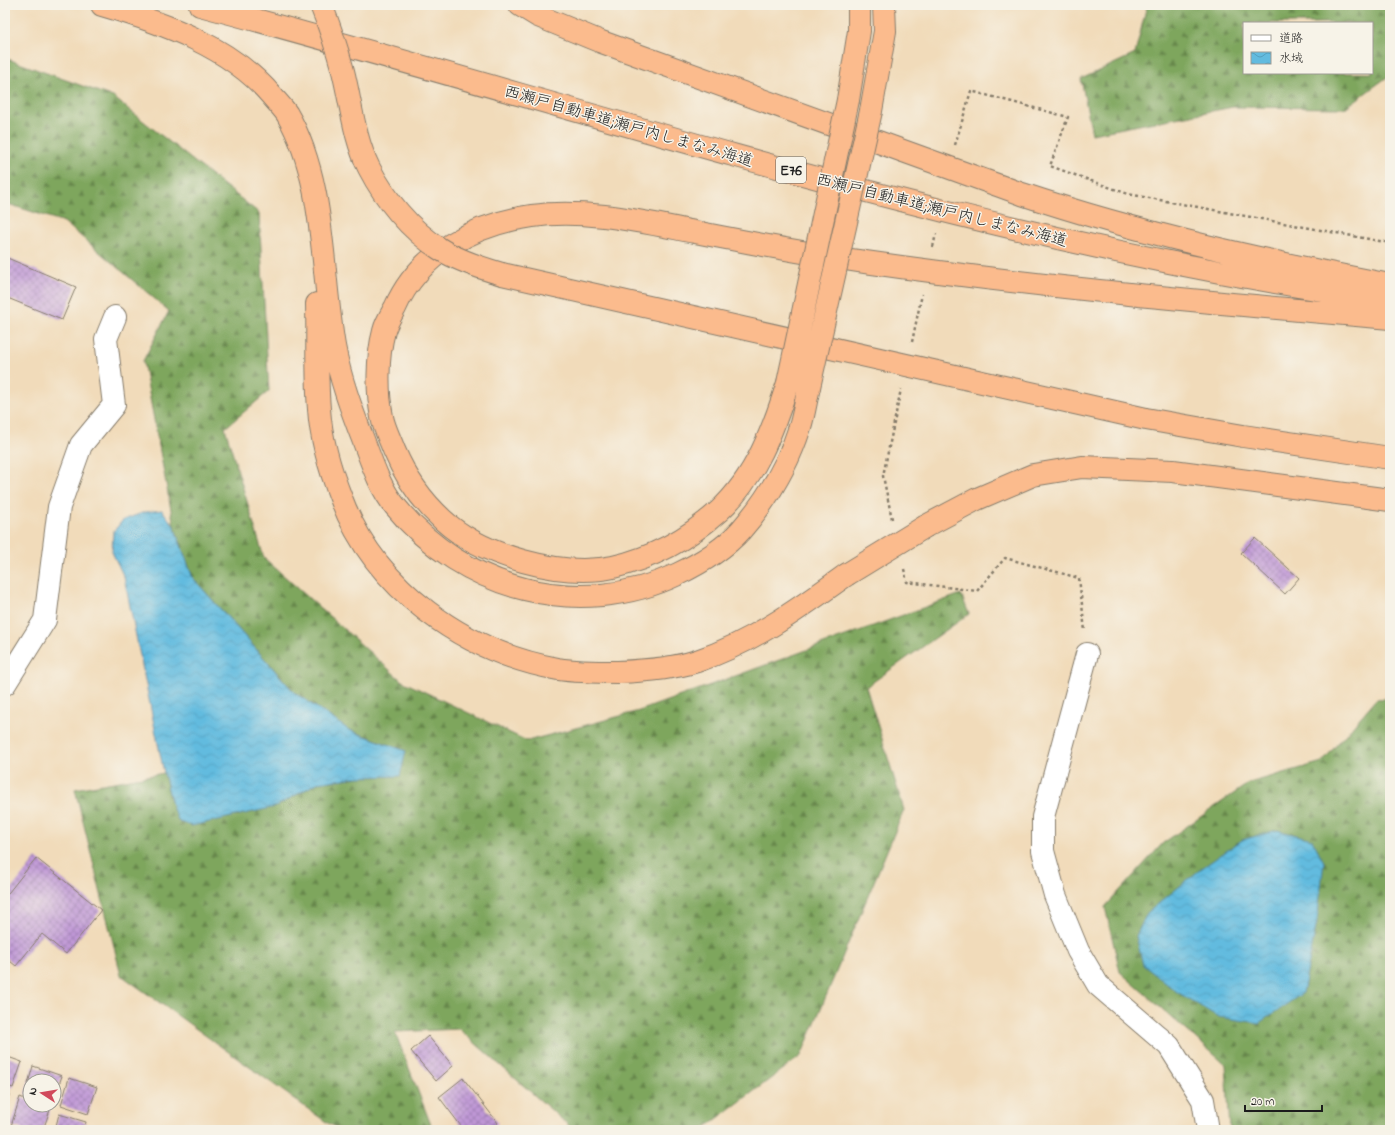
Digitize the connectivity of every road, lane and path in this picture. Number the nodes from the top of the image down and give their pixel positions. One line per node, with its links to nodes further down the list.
1 (102, 5): 9 (highway)
2 (200, 5): 11 (highway, 西瀬戸自動車道;瀬戸内しまなみ海道 / E76)
3 (321, 5): 8 (highway, bridge)
4 (332, 5): 8 (highway, bridge)
5 (520, 5): 10 (highway)
6 (859, 5): 13 (highway, bridge)
7 (884, 5): 9 (highway, bridge)
8 (342, 71): 15 (highway, bridge)
9 (316, 193): 16 (highway, bridge)
10 (1390, 285)
11 (1390, 300)
12 (115, 317): 20 (street)
13 (1390, 318)
14 (903, 383): 17 (path)
15 (1390, 458)
16 (1390, 500)
17 (893, 522)
18 (903, 567): 19 (path)
19 (1087, 654): 21 (street)
20 (5, 684)
21 (1208, 1130)

